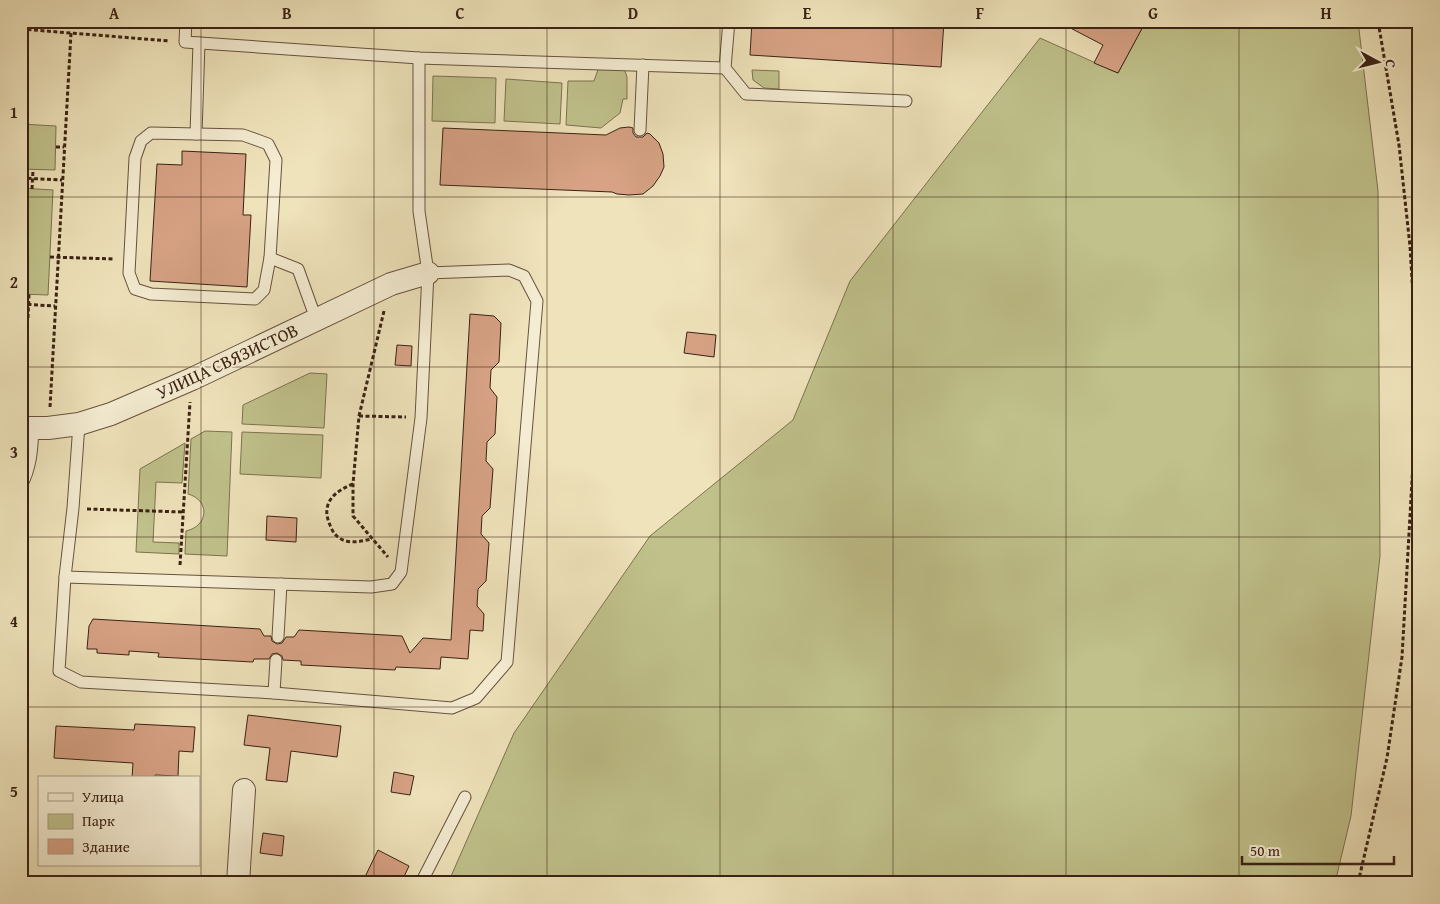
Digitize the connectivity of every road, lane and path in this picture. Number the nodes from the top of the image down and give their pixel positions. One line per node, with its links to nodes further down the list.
1 (186, 21): 6 (lane)
2 (729, 21): 10 (lane)
3 (1378, 21): 54 (path)
4 (21, 29): 5 (path)
5 (71, 33): 6 (path); 15 (path)
6 (185, 42): 7 (lane)
7 (199, 43): 8 (lane); 13 (lane)
8 (419, 58): 9 (lane); 25 (lane)
9 (643, 65): 10 (lane); 12 (lane)
10 (725, 68): 11 (lane)
11 (906, 101)
12 (640, 130)
13 (196, 134): 23 (lane); 24 (lane)
14 (56, 147): 15 (path)
15 (64, 147): 19 (path)
16 (33, 170): 18 (path)
17 (21, 178): 18 (path)
18 (32, 178): 19 (path); 20 (path)
19 (62, 180): 22 (path)
20 (32, 189)
21 (50, 257): 22 (path)
22 (58, 257): 24 (path); 30 (path)
23 (270, 258): 24 (lane); 32 (lane)
24 (130, 260)
25 (428, 273): 26 (street, УЛИЦА СВЯЗИСТОВ); 35 (lane); 49 (lane)
26 (391, 284): 32 (street, УЛИЦА СВЯЗИСТОВ); 34 (path)
27 (29, 294): 29 (path)
28 (21, 304): 29 (path)
29 (29, 304): 30 (path); 31 (path)
30 (55, 306): 37 (path)
31 (28, 318)
32 (316, 318): 33 (street, УЛИЦА СВЯЗИСТОВ)
33 (192, 379): 36 (street, УЛИЦА СВЯЗИСТОВ); 41 (path)
34 (359, 416): 35 (path); 38 (path)
35 (421, 418): 43 (lane)
36 (79, 424): 37 (street, УЛИЦА СВЯЗИСТОВ); 40 (lane)
37 (34, 429): 39 (lane)
38 (353, 484): 42 (path); 42 (path)
39 (21, 486)
40 (73, 508): 41 (path); 44 (lane)
41 (184, 512): 45 (path)
42 (372, 538): 43 (path)
43 (401, 572): 46 (lane)
44 (65, 577): 45 (lane); 49 (lane)
45 (180, 580): 46 (lane)
46 (281, 584): 47 (lane)
47 (278, 636)
48 (276, 660): 49 (lane)
49 (274, 693)
50 (244, 790): 52 (street)
51 (466, 797): 53 (lane)
52 (238, 883)
53 (421, 883)
54 (1358, 883)

